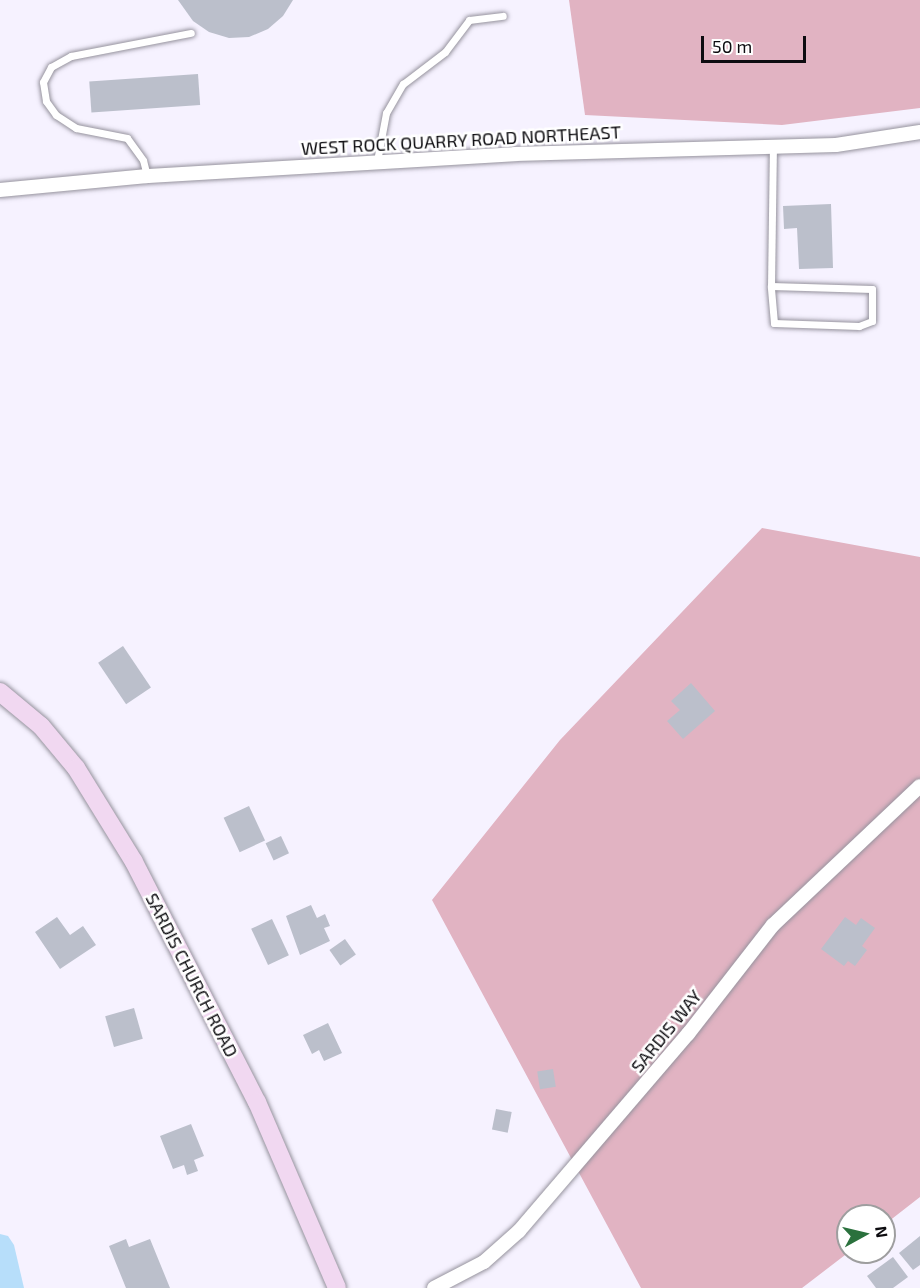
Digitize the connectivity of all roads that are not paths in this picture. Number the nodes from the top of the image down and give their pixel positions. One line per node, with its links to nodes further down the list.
1 (503, 16): 5 (lane)
2 (191, 33): 6 (lane)
3 (920, 132): 4 (street, WEST ROCK QUARRY ROAD NORTHEAST)
4 (773, 147): 5 (street, WEST ROCK QUARRY ROAD NORTHEAST); 8 (lane)
5 (376, 161): 6 (street, WEST ROCK QUARRY ROAD NORTHEAST)
6 (147, 177): 7 (street, WEST ROCK QUARRY ROAD NORTHEAST)
7 (1, 190)
8 (771, 286): 8 (lane)
9 (0, 692): 11 (street, SARDIS CHURCH ROAD)
10 (920, 786): 12 (street, SARDIS WAY)
11 (337, 1288)
12 (434, 1288)

